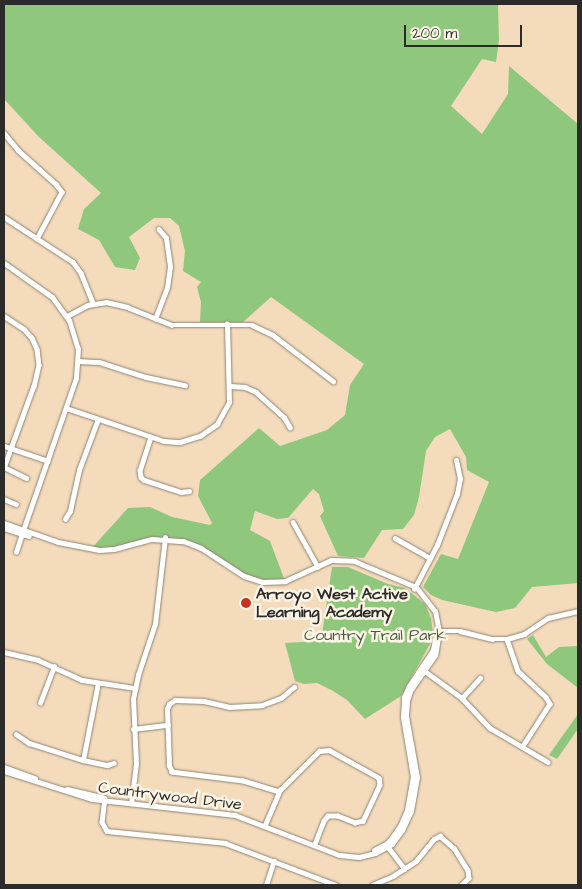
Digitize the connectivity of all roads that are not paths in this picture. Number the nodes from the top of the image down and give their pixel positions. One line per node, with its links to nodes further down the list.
1 (4, 134): 4 (street)
2 (4, 217): 4 (street)
3 (159, 230): 9 (street)
4 (37, 239): 6 (street)
5 (4, 263): 8 (street)
6 (93, 303): 8 (street); 9 (street)
7 (4, 316): 20 (street)
8 (67, 316): 11 (street)
9 (155, 320): 10 (street)
10 (227, 324): 12 (street); 14 (street)
11 (78, 361): 13 (street); 15 (street)
12 (333, 381)
13 (185, 385)
14 (230, 386): 17 (street); 18 (street)
15 (66, 408): 16 (street); 22 (street)
16 (98, 419): 18 (street); 28 (street)
17 (290, 427)
18 (152, 437): 25 (street)
19 (4, 446): 20 (street)
20 (11, 448): 22 (street); 23 (street)
21 (456, 460): 36 (street)
22 (48, 461): 32 (street)
23 (4, 467): 24 (street)
24 (27, 478)
25 (189, 491)
26 (4, 499): 27 (street)
27 (16, 504)
28 (65, 519)
29 (293, 522): 37 (street)
30 (4, 523): 32 (street)
31 (4, 528): 32 (street)
32 (23, 532): 34 (street); 35 (street)
33 (395, 538): 36 (street)
34 (165, 540): 37 (street); 47 (street)
35 (16, 552)
36 (430, 558): 38 (street)
37 (317, 566): 38 (street)
38 (415, 588): 40 (street)
39 (578, 611): 41 (street)
40 (438, 631): 41 (street); 44 (street)
41 (507, 639): 54 (street)
42 (4, 652): 43 (street)
43 (54, 667): 46 (street); 50 (street)
44 (423, 670): 49 (street); 64 (street)
45 (480, 678): 49 (street)
46 (98, 682): 47 (street); 55 (street)
47 (135, 688): 52 (street)
48 (294, 688): 51 (street)
49 (462, 698): 54 (street)
50 (40, 703)
51 (168, 725): 52 (street); 59 (street)
52 (133, 729): 61 (street)
53 (16, 734): 55 (street)
54 (523, 746): 56 (street)
55 (83, 760): 57 (street)
56 (548, 762)
57 (114, 763)
58 (4, 769): 60 (street, Countrywood Drive)
59 (279, 792): 62 (street); 63 (street)
60 (105, 799): 61 (street, Countrywood Drive); 65 (street)
61 (131, 802): 62 (street, Countrywood Drive)
62 (266, 823): 63 (street, Countrywood Drive)
63 (315, 844): 64 (street, Countrywood Drive)
64 (387, 846): 66 (street)
65 (274, 861): 68 (street); 69 (street)
66 (405, 869): 67 (street); 71 (street)
67 (382, 884): 70 (street)
68 (266, 885)
69 (336, 885)
70 (372, 885)
71 (462, 885)

